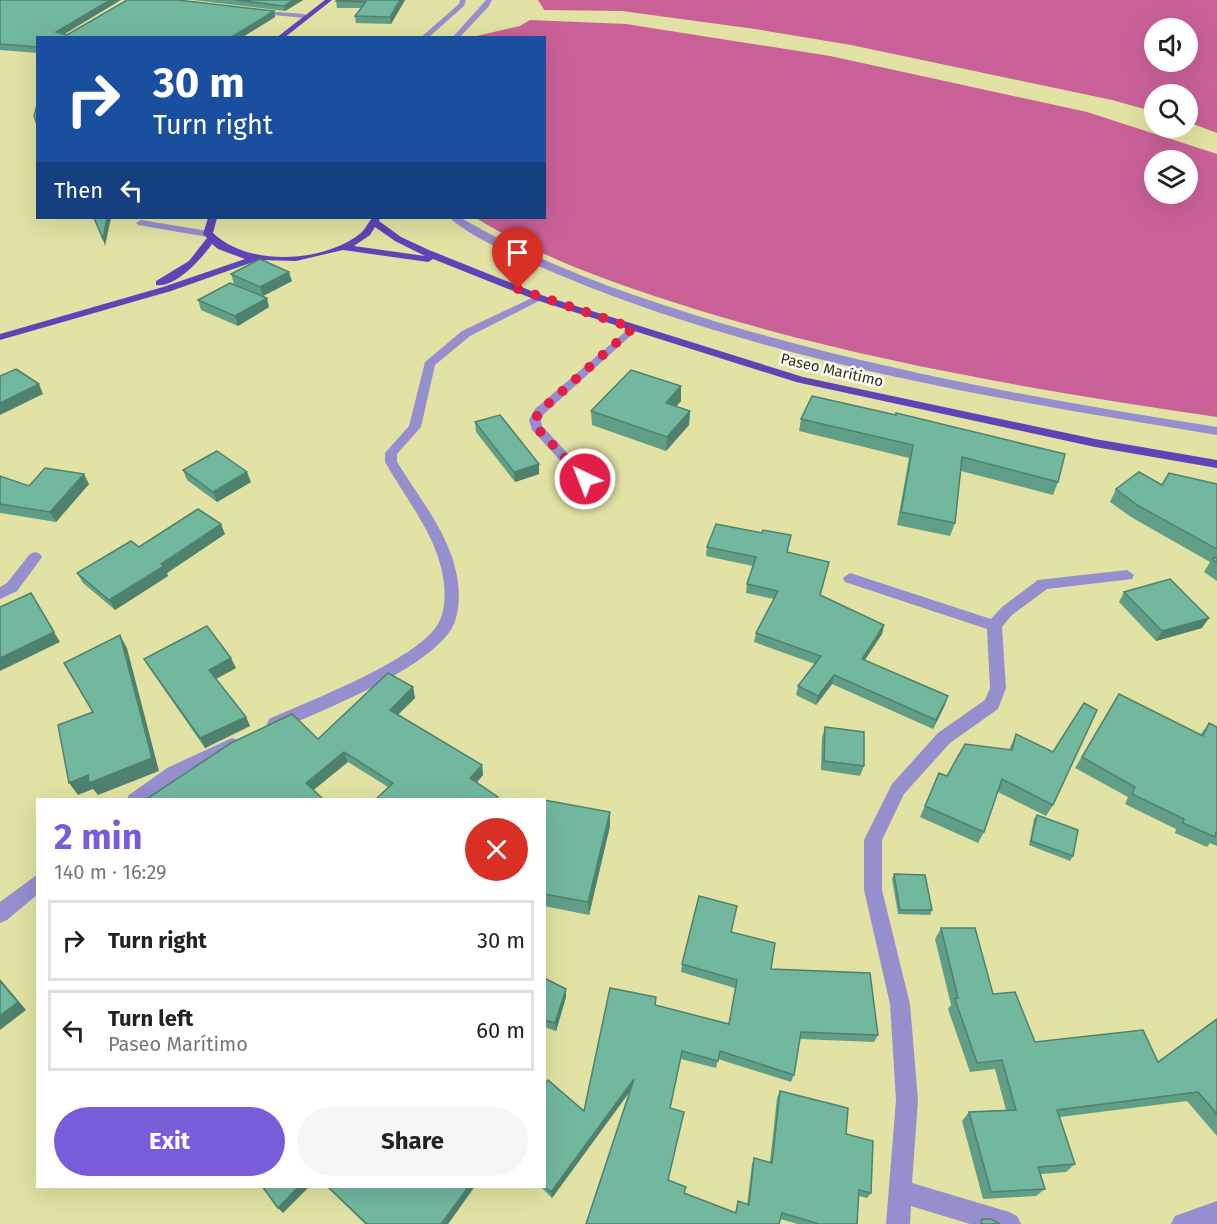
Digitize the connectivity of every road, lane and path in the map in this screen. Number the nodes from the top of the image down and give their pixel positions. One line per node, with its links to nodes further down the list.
1 (329, 0): 5 (main road)
2 (463, 0): 7 (street)
3 (489, 0): 8 (street)
4 (247, 10): 5 (street)
5 (304, 16): 6 (main road)
6 (281, 36)
7 (425, 36)
8 (457, 36)
9 (163, 219): 13 (street)
10 (212, 219): 13 (main road)
11 (456, 219): 23 (street)
12 (375, 220): 14 (main road); 16 (main road, Paseo Marítimo)
13 (210, 237): 15 (main road); 17 (main road)
14 (341, 247): 15 (main road); 16 (main road, Paseo Marítimo)
15 (256, 258): 17 (main road)
16 (452, 264): 18 (main road, Paseo Marítimo)
17 (136, 296): 19 (main road)
18 (540, 298): 21 (main road, Paseo Marítimo); 31 (street)
19 (37, 326): 20 (main road); 22 (main road)
20 (0, 328)
21 (633, 328): 24 (main road, Paseo Marítimo); 25 (street)
22 (0, 337)
23 (1217, 431)
24 (1217, 464)
25 (585, 479)
26 (35, 557): 29 (street)
27 (1127, 575): 30 (street)
28 (850, 578): 30 (street)
29 (0, 594)
30 (994, 626): 36 (street)
31 (266, 729)
32 (245, 739): 33 (street)
33 (138, 798)
34 (36, 884): 35 (street)
35 (0, 914)
36 (900, 1191): 38 (street); 39 (street)
37 (1217, 1213): 40 (street)
38 (898, 1224)
39 (1009, 1224)
40 (1183, 1224)

